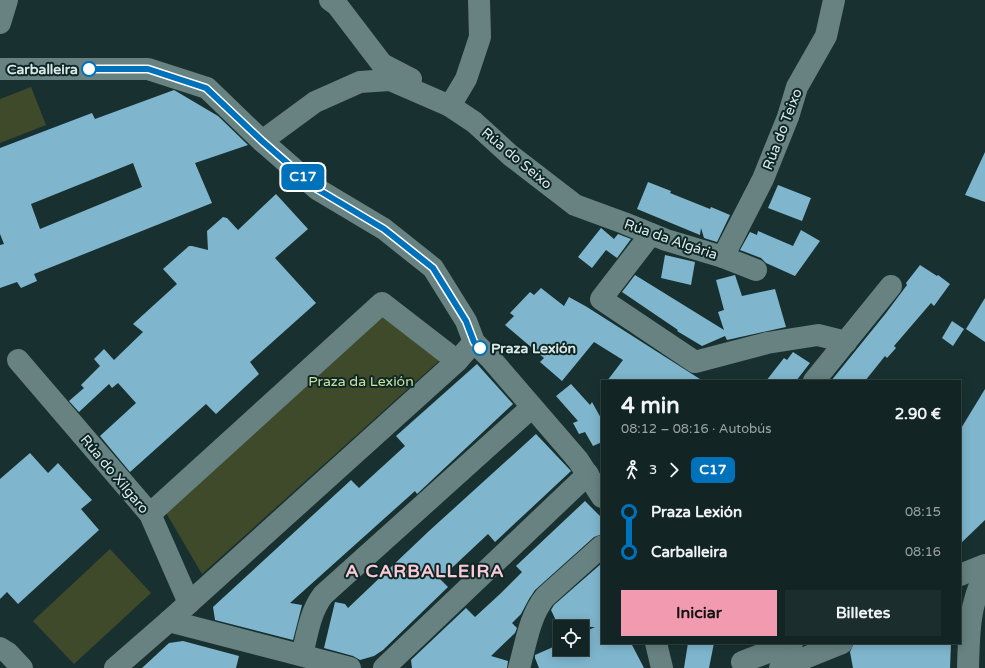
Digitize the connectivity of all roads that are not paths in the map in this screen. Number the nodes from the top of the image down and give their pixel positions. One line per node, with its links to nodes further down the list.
1 (7, 0): 5 (street)
2 (330, 0): 7 (street, Rúa do Seixo)
3 (479, 0): 7 (street)
4 (834, 0): 11 (street, Rúa do Teixo)
5 (0, 23)
6 (0, 68): 8 (street)
7 (452, 102): 8 (street, Rúa do Seixo); 9 (street, Rúa do Seixo)
8 (262, 141): 14 (street)
9 (585, 209): 10 (street, Rúa da Algária)
10 (651, 234): 11 (street, Rúa da Algária); 15 (street)
11 (723, 257): 12 (street, Rúa da Algária)
12 (756, 270)
13 (891, 286): 15 (street)
14 (474, 342): 17 (street); 19 (street)
15 (846, 342): 18 (street)
16 (18, 360): 22 (street, Rúa do Xílgaro)
17 (457, 361): 22 (street); 26 (street)
18 (815, 380)
19 (532, 407): 20 (street); 33 (street)
20 (588, 474): 21 (street); 38 (street)
21 (601, 495)
22 (150, 514): 26 (street, Rúa do Xílgaro)
23 (601, 547): 39 (street)
24 (961, 575): 25 (street)
25 (984, 575): 27 (street)
26 (189, 603): 28 (street)
27 (965, 618): 42 (street)
28 (169, 621): 33 (street); 36 (street)
29 (656, 644): 40 (street)
30 (789, 644): 34 (street)
31 (840, 644): 41 (street)
32 (0, 648): 35 (street)
33 (302, 655): 37 (street)
34 (744, 658)
35 (22, 668)
36 (115, 668)
37 (350, 668)
38 (384, 668)
39 (520, 668)
40 (662, 668)
41 (780, 668)
42 (968, 668)

